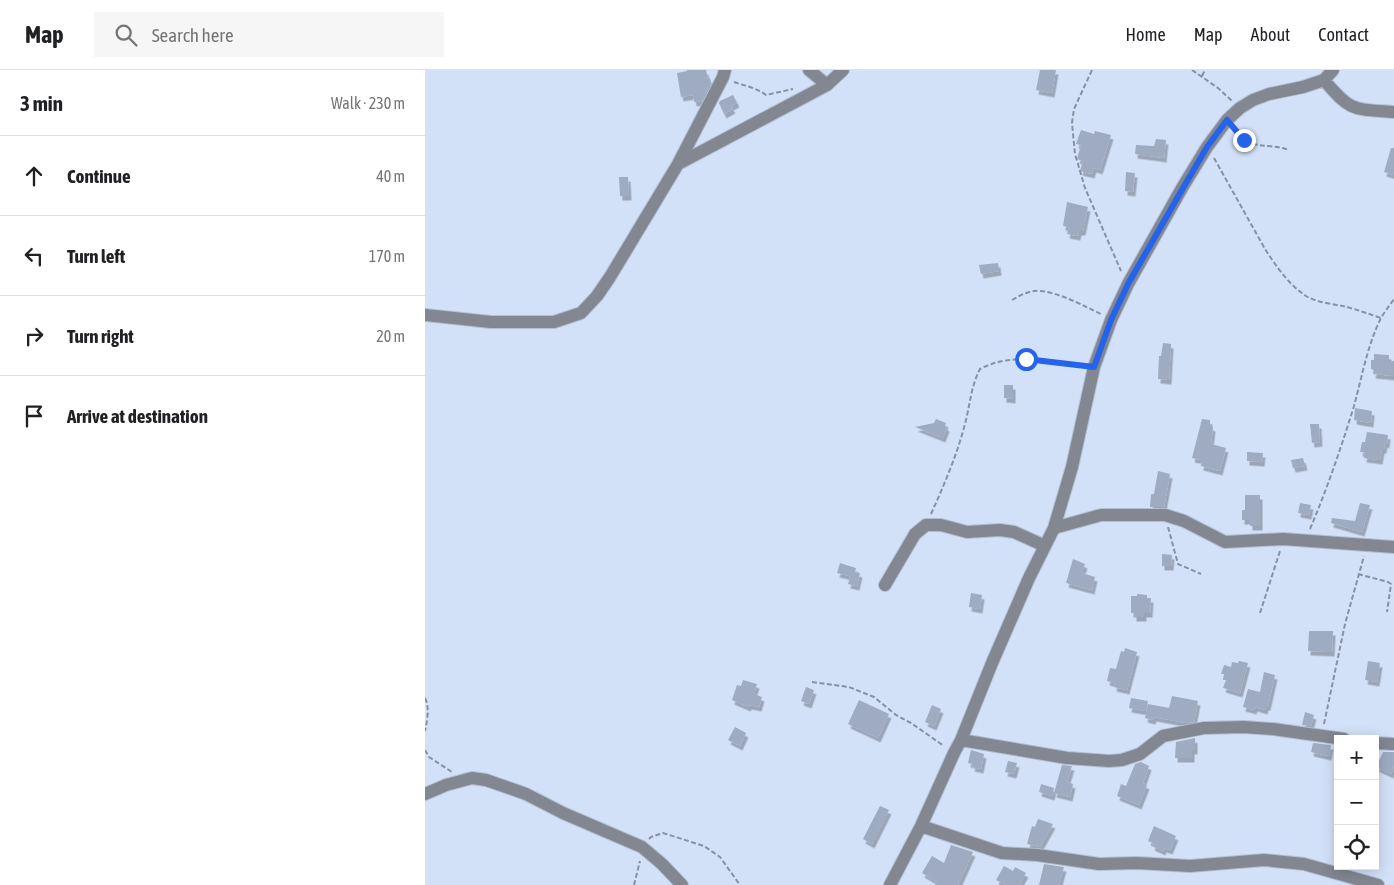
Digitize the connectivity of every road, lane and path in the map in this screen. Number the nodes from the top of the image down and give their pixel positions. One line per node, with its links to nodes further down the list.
1 (809, 70): 10 (street)
2 (843, 70): 10 (street)
3 (1091, 70): 18 (path)
4 (1192, 70): 8 (path)
5 (1205, 70): 8 (path)
6 (1333, 70): 9 (street)
7 (728, 75): 11 (path); 17 (street)
8 (1202, 76): 12 (path)
9 (1324, 80): 12 (street); 13 (street)
10 (827, 85): 17 (street)
11 (798, 88)
12 (1240, 108): 14 (street)
13 (1394, 112)
14 (1227, 120): 15 (street); 16 (path)
15 (1207, 147): 18 (street); 22 (path)
16 (1289, 150)
17 (678, 164): 21 (street)
18 (1128, 284): 23 (street)
19 (1394, 299): 22 (path)
20 (1012, 300): 23 (path)
21 (425, 315)
22 (1381, 318): 29 (path)
23 (1111, 320): 24 (street)
24 (1094, 367): 26 (path); 27 (street)
25 (1165, 515): 27 (street); 28 (street); 33 (path)
26 (926, 525): 31 (street); 35 (street)
27 (1053, 528): 31 (street)
28 (1283, 540): 29 (street); 37 (path)
29 (1306, 541): 30 (street)
30 (1368, 544): 32 (street); 34 (path)
31 (1045, 546): 43 (street)
32 (1394, 547)
33 (1201, 574)
34 (1359, 574): 36 (path); 41 (path)
35 (885, 585)
36 (1387, 612)
37 (1260, 614)
38 (812, 682): 47 (path)
39 (425, 698): 40 (path)
40 (425, 731)
41 (1321, 735): 42 (street); 43 (street)
42 (1334, 737)
43 (961, 740): 47 (street)
44 (1379, 743): 45 (street)
45 (1394, 744)
46 (425, 750): 48 (path)
47 (954, 753): 50 (street)
48 (472, 778): 49 (street); 51 (street)
49 (425, 794)
50 (921, 826): 55 (street); 56 (street)
51 (642, 846): 52 (path); 53 (street); 54 (path)
52 (634, 885)
53 (682, 885)
54 (740, 885)
55 (890, 885)
56 (1378, 885)

